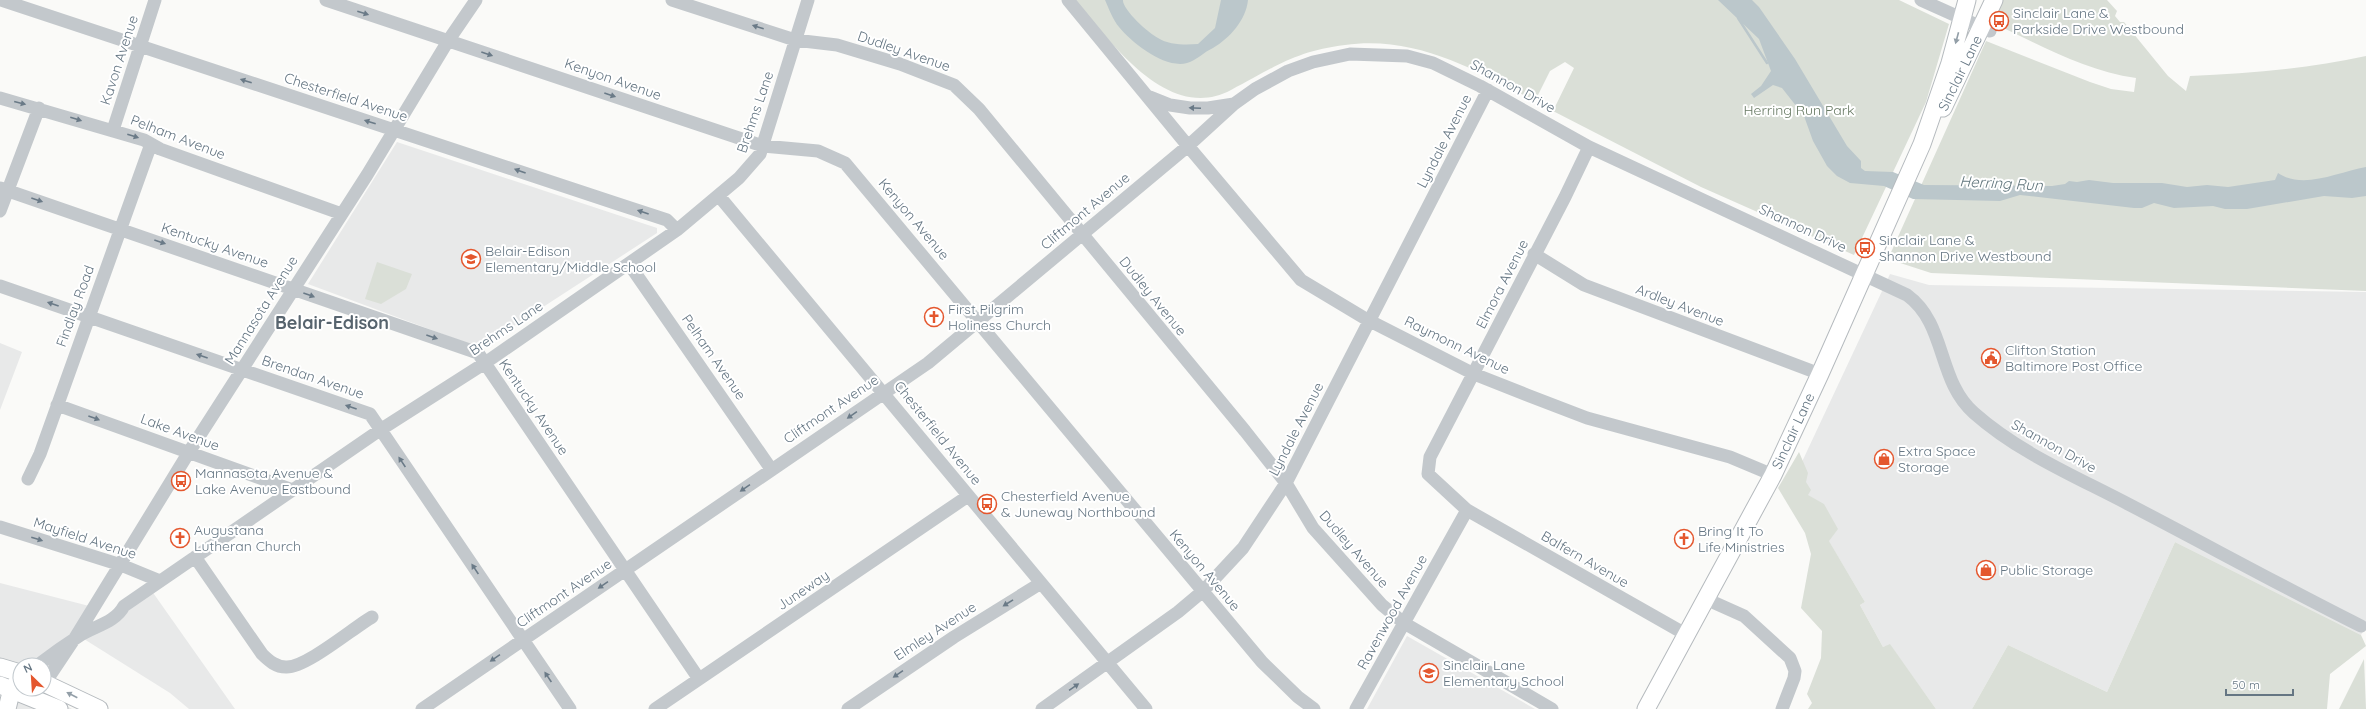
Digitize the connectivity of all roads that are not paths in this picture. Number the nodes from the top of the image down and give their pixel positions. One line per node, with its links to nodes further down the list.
1 (1, 0): 15 (street, Chesterfield Avenue)
2 (155, 0): 15 (street, Kavon Avenue)
3 (326, 0): 14 (street, Kenyon Avenue, one-way to 14)
4 (476, 0): 14 (street, Mannasota Avenue)
5 (672, 0): 13 (street, Dudley Avenue, one-way to 5)
6 (808, 0): 13 (street, Brehms Lane)
7 (1068, 0): 17 (street, Shannon Drive)
8 (1921, 0): 11 (street)
9 (1967, 0): 11 (main road, Sinclair Lane)
10 (1994, 0): 12 (main road, Sinclair Lane)
11 (1962, 18): 12 (street); 24 (main road, Sinclair Lane, one-way to 24)
12 (1986, 29): 24 (main road, Sinclair Lane)
13 (796, 40): 25 (street, Brehms Lane); 34 (street, Dudley Avenue)
14 (448, 41): 22 (street, Mannasota Avenue); 25 (street, Kenyon Avenue, one-way to 25)
15 (139, 46): 21 (street, Kavon Avenue); 22 (street, Chesterfield Avenue, one-way to 15)
16 (1488, 90): 19 (street, Shannon Drive); 27 (street, Shannon Drive); 41 (street, Lyndale Avenue)
17 (1150, 97): 19 (street, Shannon Drive, one-way to 17); 26 (street, Shannon Drive)
18 (0, 98): 20 (street, Pelham Avenue, one-way to 20)
19 (1234, 104): 26 (street, Cliftmont Avenue)
20 (40, 108): 21 (street, Pelham Avenue, one-way to 21); 28 (street)
21 (113, 130): 23 (street, Pelham Avenue, one-way to 23)
22 (394, 130): 31 (street, Mannasota Avenue); 33 (street, Chesterfield Avenue, one-way to 22)
23 (151, 144): 31 (street, Pelham Avenue); 32 (street, Findlay Road)
24 (1922, 144): 37 (main road, Sinclair Lane)
25 (763, 146): 29 (street, Brehms Lane); 42 (street, Kenyon Avenue)
26 (1188, 146): 34 (street, Cliftmont Avenue); 41 (street, Raymonn Avenue)
27 (1589, 147): 35 (street, Elmora Avenue); 37 (street, Shannon Drive)
28 (4, 189): 30 (street); 32 (street, Kentucky Avenue, one-way to 32)
29 (719, 196): 33 (street, Brehms Lane); 47 (street, Chesterfield Avenue)
30 (0, 211)
31 (342, 214): 39 (street, Mannasota Avenue)
32 (120, 229): 39 (street, Kentucky Avenue, one-way to 39); 40 (street, Findlay Road)
33 (677, 230): 36 (street, Brehms Lane)
34 (1082, 233): 42 (street, Cliftmont Avenue); 54 (street, Dudley Avenue)
35 (1534, 254): 45 (street, Elmora Avenue); 46 (street, Ardley Avenue)
36 (629, 264): 43 (street, Brehms Lane); 51 (street, Pelham Avenue)
37 (1864, 274): 46 (main road, Sinclair Lane); 70 (street, Shannon Drive)
38 (0, 286): 40 (street, Brendan Avenue, one-way to 38)
39 (293, 289): 43 (street, Kentucky Avenue, one-way to 43); 44 (street, Mannasota Avenue)
40 (88, 316): 44 (street, Brendan Avenue, one-way to 40); 48 (street, Findlay Road)
41 (1370, 320): 45 (street, Raymonn Avenue); 54 (street, Lyndale Avenue)
42 (978, 322): 47 (street, Cliftmont Avenue); 64 (street, Kenyon Avenue)
43 (485, 362): 49 (street, Brehms Lane); 61 (street, Kentucky Avenue)
44 (242, 370): 49 (street, Brendan Avenue, one-way to 44); 50 (street, Mannasota Avenue)
45 (1474, 374): 52 (street, Raymonn Avenue); 57 (street, Elmora Avenue)
46 (1820, 374): 52 (main road, Sinclair Lane)
47 (884, 393): 51 (street, Cliftmont Avenue, one-way to 51); 56 (street, Chesterfield Avenue)
48 (57, 405): 50 (street, Lake Avenue, one-way to 50); 53 (street, Findlay Road)
49 (380, 430): 55 (street, Brehms Lane); 73 (street, Brendan Avenue, one-way to 49)
50 (189, 452): 55 (street, Lake Avenue); 60 (street, Mannasota Avenue)
51 (771, 469): 61 (street, Cliftmont Avenue, one-way to 61)
52 (1773, 474): 65 (main road, Sinclair Lane)
53 (28, 479)
54 (1286, 483): 64 (street, Lyndale Avenue); 69 (street, Dudley Avenue)
55 (293, 490): 59 (street, Brehms Lane)
56 (968, 496): 63 (street, Chesterfield Avenue); 79 (street, Juneway)
57 (1467, 510): 69 (street, Ravenwood Avenue); 71 (street, Balfern Avenue)
58 (0, 527): 60 (street, Mayfield Avenue, one-way to 60)
59 (195, 557): 62 (street, Brehms Lane); 68 (street)
60 (121, 565): 62 (street, Mayfield Avenue); 67 (street, Mannasota Avenue)
61 (626, 570): 73 (street, Cliftmont Avenue, one-way to 73); 79 (street, Kentucky Avenue)
62 (160, 581): 66 (street, Brehms Lane)
63 (1041, 583): 75 (street, Chesterfield Avenue); 89 (street, Elmley Avenue, one-way to 89)
64 (1203, 591): 75 (street, Lyndale Avenue); 92 (street, Kenyon Avenue)
65 (1706, 599): 71 (main road, Sinclair Lane); 96 (street)
66 (124, 606): 67 (street, Brehms Lane); 72 (street, Brehms Lane)
67 (88, 615): 72 (street, Mannasota Avenue)
68 (372, 617)
69 (1404, 623): 93 (street, Ravenwood Avenue); 94 (street, Dudley Avenue)
70 (2361, 626)
71 (1687, 635): 95 (main road, Sinclair Lane)
72 (75, 638): 74 (street, Mannasota Avenue); 78 (street, Mannasota Avenue)
73 (523, 640): 86 (street, Cliftmont Avenue, one-way to 86); 87 (street, Brendan Avenue, one-way to 73)
74 (49, 657)
75 (1108, 663): 90 (street, Lyndale Avenue, one-way to 75); 91 (street, Chesterfield Avenue)
76 (0, 667): 77 (main road)
77 (12, 671)
78 (52, 672)
79 (699, 679): 88 (street, Juneway)
80 (11, 684): 83 (main road)
81 (52, 695): 85 (main road, one-way to 81)
82 (46, 697): 84 (main road)
83 (7, 709)
84 (59, 709)
85 (99, 709)
86 (422, 709)
87 (570, 709)
88 (655, 709)
89 (848, 709)
90 (1042, 709)
91 (1146, 709)
92 (1314, 709)
93 (1356, 709)
94 (1552, 709)
95 (1646, 709)
96 (1782, 709)

